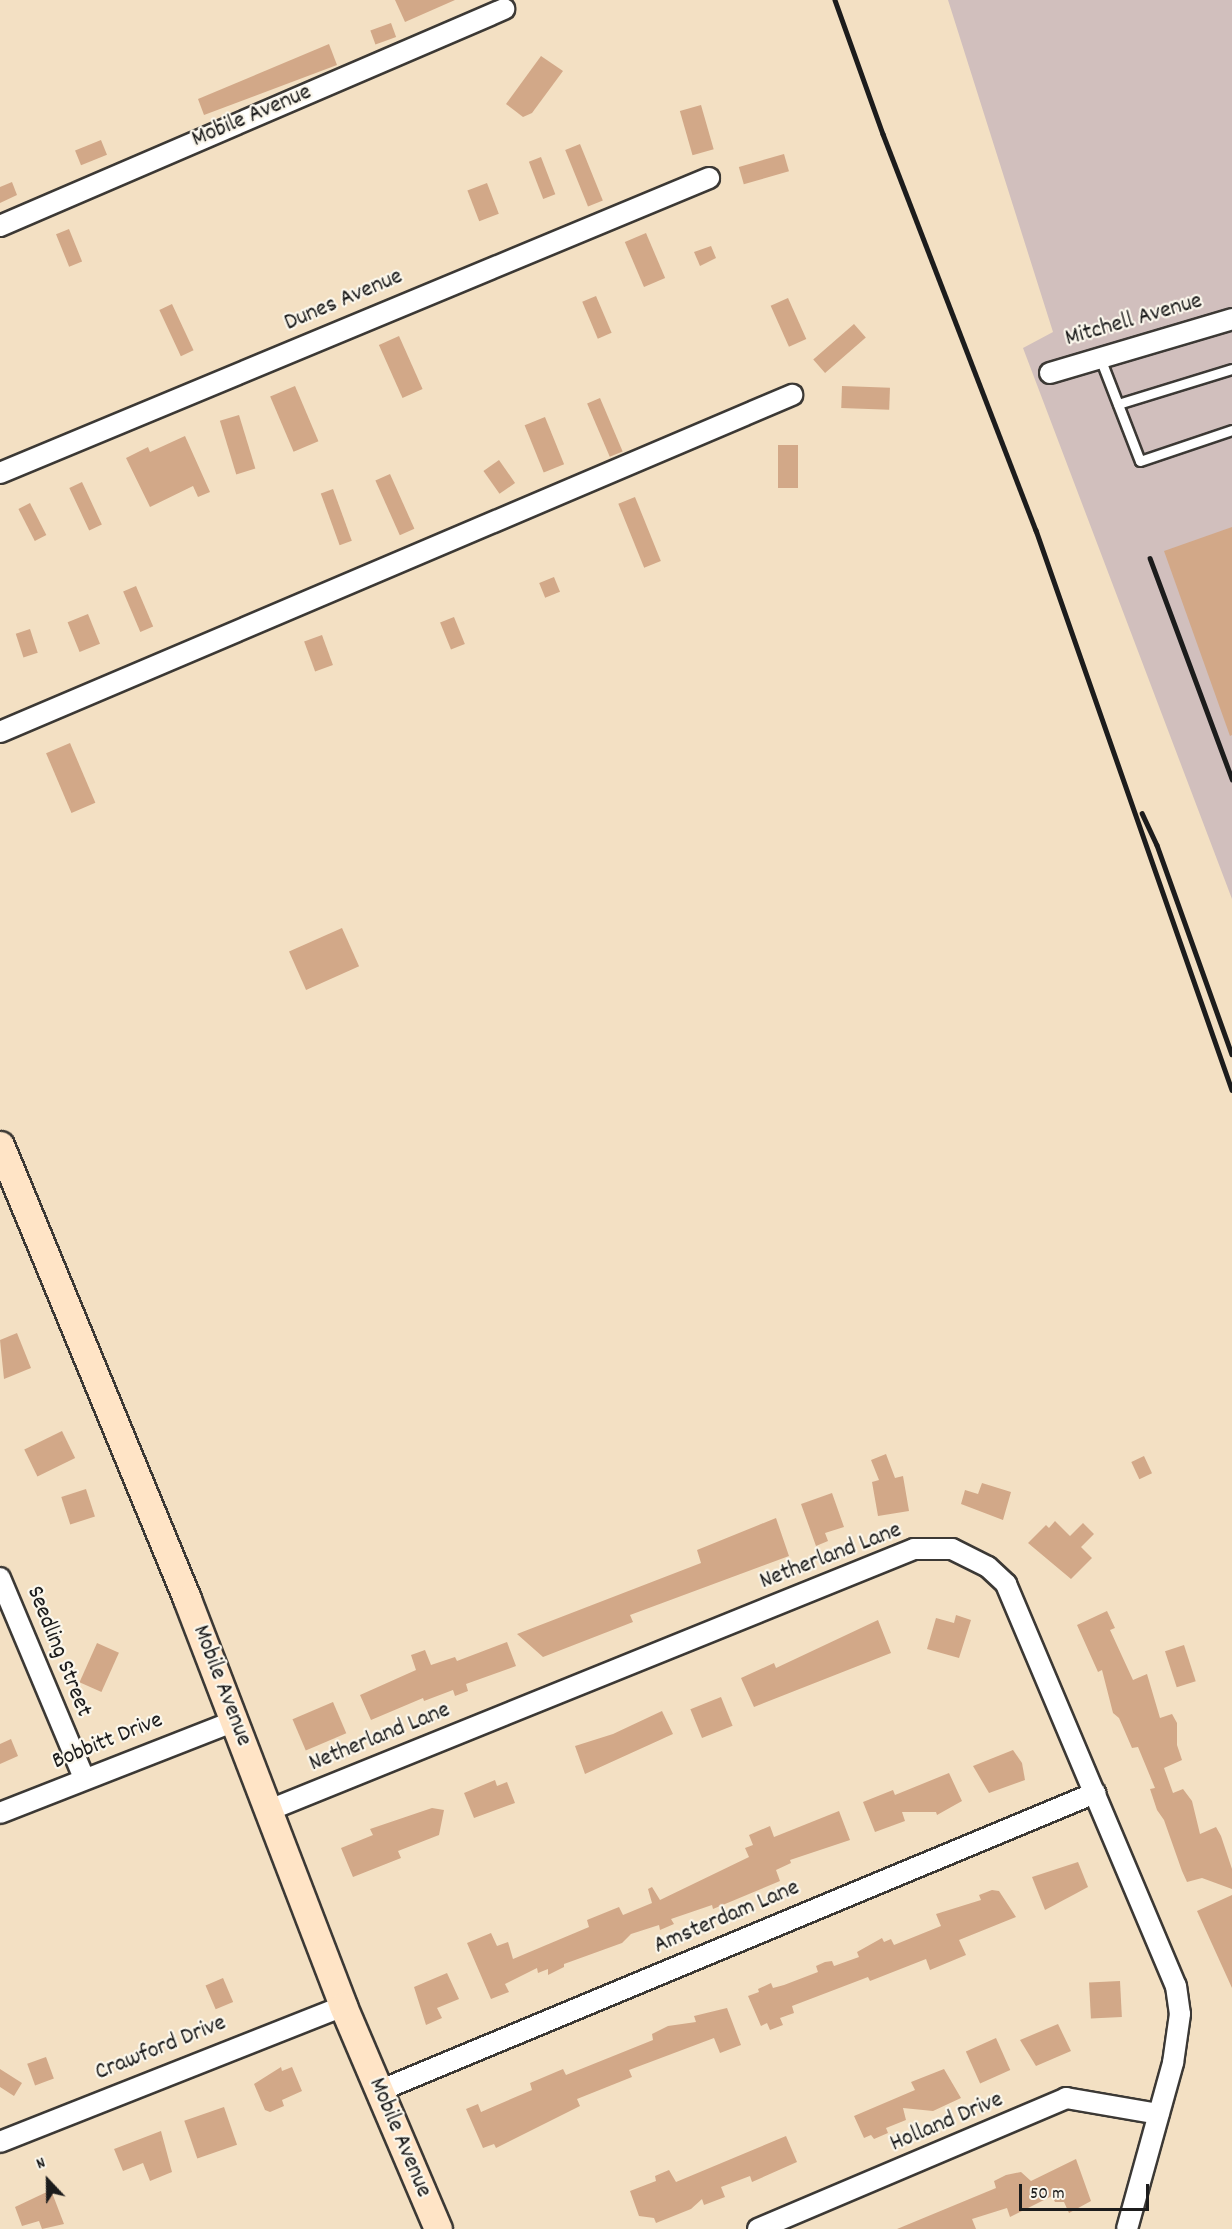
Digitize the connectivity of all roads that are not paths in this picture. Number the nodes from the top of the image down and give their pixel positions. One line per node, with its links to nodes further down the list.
1 (504, 9): 3 (street, Mobile Avenue)
2 (709, 178): 11 (street, Dunes Avenue)
3 (0, 226)
4 (1232, 319): 5 (street, Mitchell Avenue)
5 (1100, 358): 7 (street, Mitchell Avenue); 9 (lane)
6 (1232, 369): 9 (lane)
7 (1050, 373)
8 (792, 395): 12 (street)
9 (1118, 404): 10 (lane)
10 (1232, 430)
11 (0, 473)
12 (2, 725)
13 (0, 1145): 15 (street, Mobile Avenue)
14 (0, 1578): 16 (street, Seedling Street)
15 (235, 1721): 16 (street, Bobbitt Drive); 18 (street, Mobile Avenue)
16 (84, 1778): 19 (street, Bobbitt Drive)
17 (1095, 1793): 18 (street, Netherland Lane); 21 (street, Amsterdam Lane); 22 (street, Netherland Lane)
18 (267, 1811): 20 (street, Mobile Avenue)
19 (0, 1813)
20 (343, 2006): 21 (street, Mobile Avenue); 23 (street, Crawford Drive)
21 (379, 2091): 24 (street, Mobile Avenue)
22 (1159, 2114): 25 (street, Holland Drive); 26 (street, Netherland Lane)
23 (0, 2142)
24 (438, 2229)
25 (759, 2229)
26 (1127, 2229)

